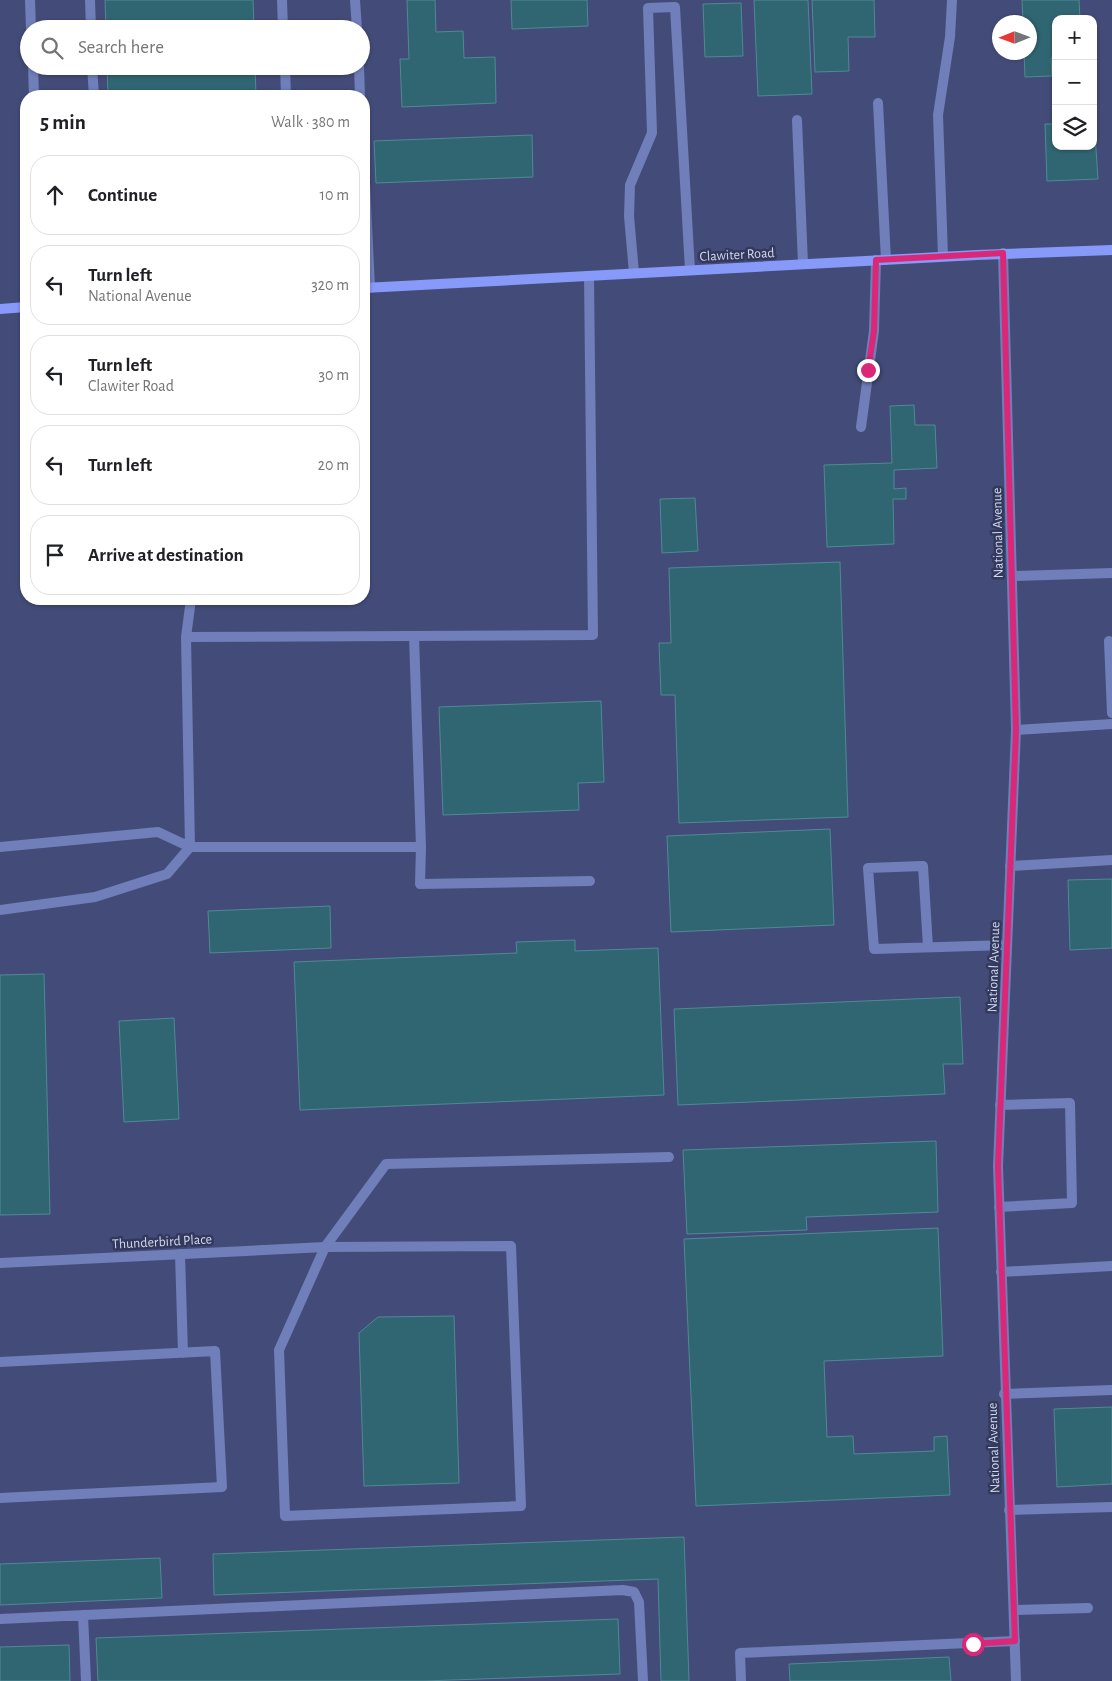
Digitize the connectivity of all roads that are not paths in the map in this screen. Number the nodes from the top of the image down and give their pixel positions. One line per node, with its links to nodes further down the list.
1 (30, 0): 6 (street)
2 (90, 0): 7 (street)
3 (282, 0): 8 (street)
4 (355, 0): 9 (street)
5 (952, 0): 22 (street)
6 (31, 20)
7 (91, 20)
8 (283, 20)
9 (356, 20)
10 (33, 75): 14 (street)
11 (93, 75): 15 (street)
12 (285, 75): 16 (street)
13 (359, 75): 17 (street)
14 (34, 90)
15 (94, 90)
16 (286, 90)
17 (360, 90)
18 (878, 103): 23 (street)
19 (797, 120): 24 (street)
20 (1112, 250): 21 (main road, Clawiter Road)
21 (1003, 253): 22 (main road, Clawiter Road); 33 (street, National Avenue)
22 (943, 256): 23 (main road, Clawiter Road)
23 (881, 260): 24 (main road, Clawiter Road); 31 (street)
24 (803, 264): 25 (main road, Clawiter Road)
25 (690, 270): 26 (main road, Clawiter Road); 26 (street)
26 (634, 273): 27 (main road, Clawiter Road)
27 (589, 276): 28 (main road, Clawiter Road); 35 (street)
28 (370, 288)
29 (20, 307): 30 (main road)
30 (0, 309)
31 (861, 428)
32 (1112, 574): 33 (street)
33 (1012, 576): 40 (street, National Avenue)
34 (190, 605): 36 (street)
35 (414, 636): 36 (street); 42 (street)
36 (186, 637): 41 (street)
37 (1109, 641): 38 (street)
38 (1112, 713)
39 (1112, 724): 40 (street)
40 (1016, 730): 45 (street, National Avenue)
41 (190, 847): 42 (street); 43 (street); 47 (street)
42 (420, 847): 46 (street)
43 (0, 848)
44 (1112, 860): 45 (street)
45 (1010, 866): 48 (street, National Avenue)
46 (590, 881)
47 (0, 910)
48 (1007, 944): 49 (street); 50 (street, National Avenue)
49 (928, 948): 49 (street)
50 (1000, 1105): 52 (street, National Avenue); 52 (street)
51 (669, 1157): 53 (street)
52 (999, 1207): 57 (street, National Avenue)
53 (325, 1247): 53 (street, Thunderbird Place); 54 (street, Thunderbird Place)
54 (180, 1254): 55 (street, Thunderbird Place); 58 (street)
55 (0, 1263)
56 (1112, 1266): 57 (street)
57 (1001, 1272): 61 (street, National Avenue)
58 (183, 1353): 59 (street); 62 (street)
59 (0, 1362)
60 (1112, 1390): 61 (street)
61 (1004, 1394): 64 (street, National Avenue)
62 (0, 1498)
63 (1112, 1507): 64 (street)
64 (1009, 1510): 66 (street, National Avenue)
65 (1088, 1608): 66 (street)
66 (1014, 1610): 69 (street, National Avenue)
67 (83, 1615): 68 (street); 70 (street); 71 (street)
68 (0, 1620)
69 (1015, 1641): 72 (street); 73 (street, National Avenue)
70 (86, 1681)
71 (643, 1681)
72 (741, 1681)
73 (1016, 1681)

